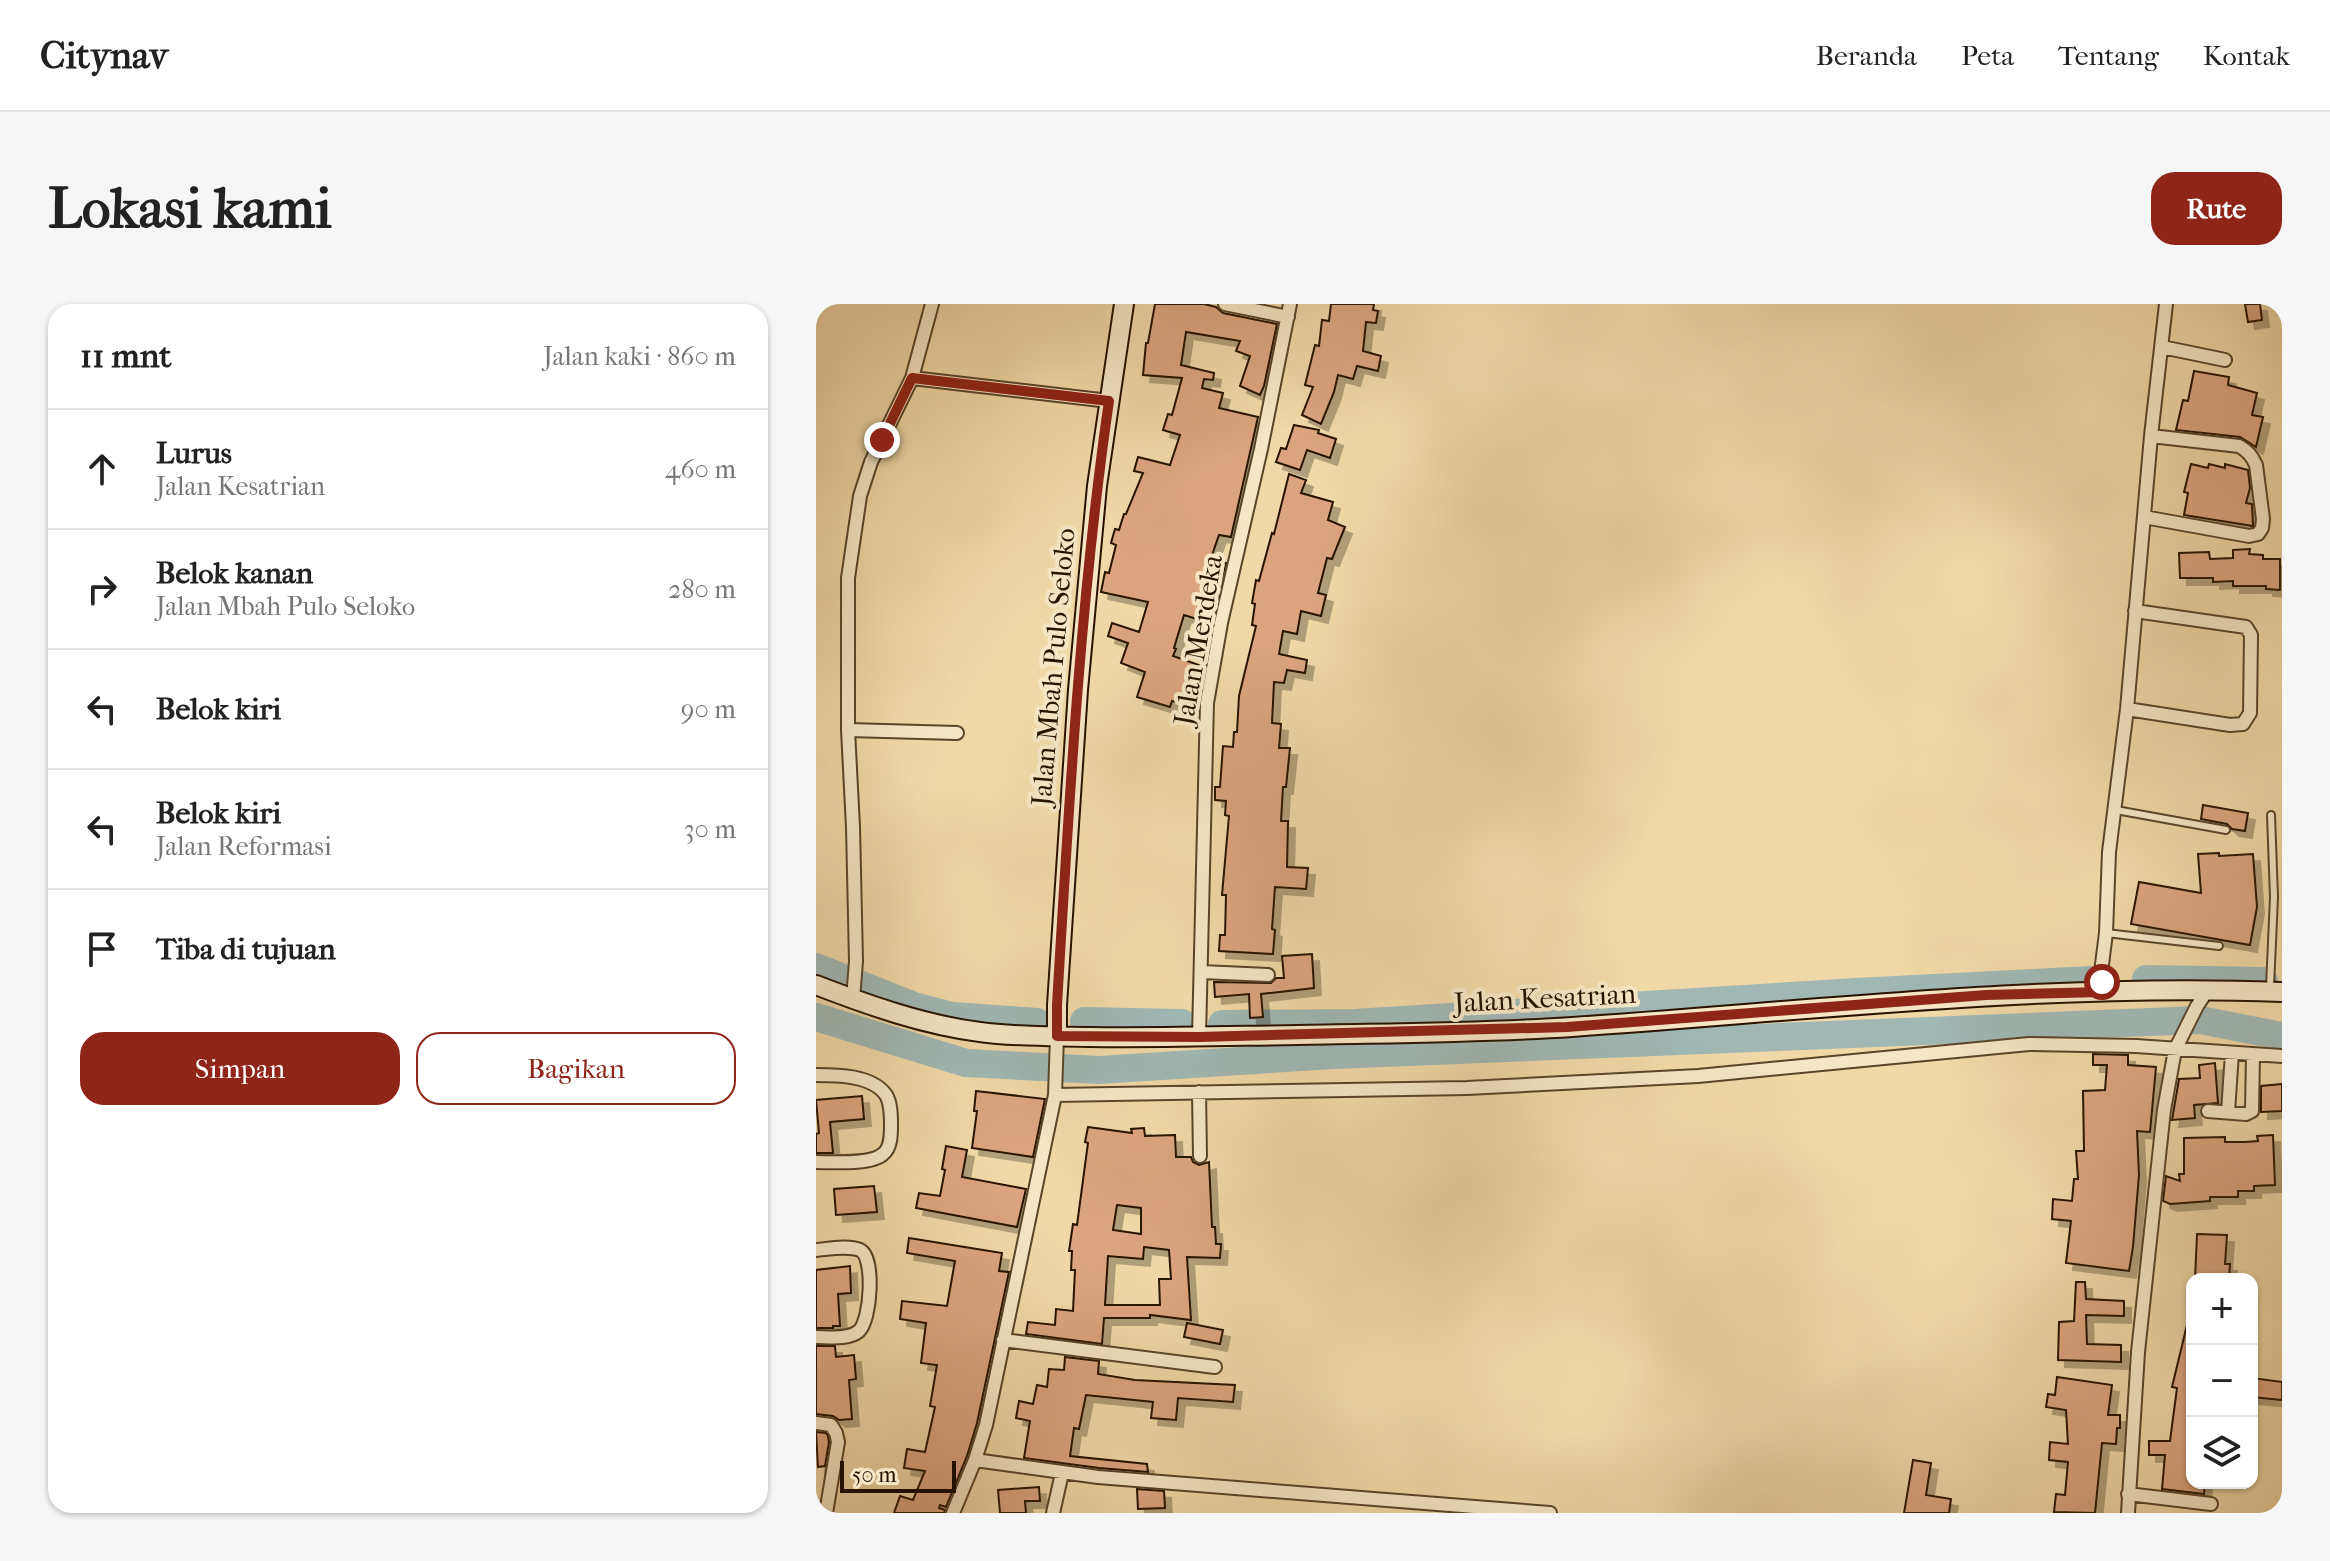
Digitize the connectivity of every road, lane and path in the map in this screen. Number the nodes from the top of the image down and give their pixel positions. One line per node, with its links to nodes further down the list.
1 (932, 304): 8 (street)
2 (1124, 304): 9 (street, Jalan Mbah Pulo Seloko)
3 (1225, 304): 5 (street)
4 (2166, 304): 6 (street)
5 (1289, 310): 21 (street, Jalan Merdeka)
6 (2162, 347): 7 (street); 10 (street)
7 (2225, 360)
8 (912, 378): 9 (street); 14 (street)
9 (1109, 401): 29 (street, Jalan Mbah Pulo Seloko)
10 (2151, 436): 11 (street); 11 (street)
11 (2144, 517): 12 (street)
12 (2135, 611): 13 (street); 13 (street)
13 (2127, 709): 16 (street)
14 (848, 730): 15 (street); 26 (street)
15 (957, 733)
16 (2116, 810): 18 (lane); 19 (street)
17 (2271, 815): 25 (lane)
18 (2226, 830)
19 (2106, 933): 20 (lane); 23 (street)
20 (2219, 946)
21 (1202, 972): 22 (street); 28 (street, Jalan Merdeka)
22 (1268, 975)
23 (2102, 982): 27 (street, Jalan Kesatrian); 28 (street, Jalan Kesatrian)
24 (816, 985): 26 (street, Jalan Kesatrian)
25 (2276, 992): 27 (street, Jalan Kesatrian)
26 (854, 994): 29 (street, Jalan Kesatrian)
27 (2202, 999): 30 (street)
28 (1199, 1027): 29 (street, Jalan Kesatrian)
29 (1056, 1037): 35 (street)
30 (2177, 1046): 31 (street); 36 (street); 48 (street)
31 (2232, 1053): 32 (street); 38 (street)
32 (2253, 1055): 33 (street); 38 (street)
33 (2282, 1056)
34 (816, 1075): 40 (street)
35 (1056, 1089): 36 (street); 43 (street)
36 (1199, 1101): 39 (street)
37 (2208, 1111): 38 (street)
38 (2228, 1112)
39 (1200, 1156)
40 (816, 1162)
41 (816, 1250): 42 (street)
42 (816, 1337)
43 (1003, 1340): 44 (street); 46 (street)
44 (1215, 1367)
45 (816, 1423): 50 (street)
46 (975, 1460): 47 (street); 51 (street)
47 (1062, 1473): 52 (street); 53 (street)
48 (2128, 1494): 49 (street); 54 (street)
49 (2211, 1504)
50 (823, 1512)
51 (953, 1513)
52 (1053, 1513)
53 (1550, 1513)
54 (2128, 1513)

